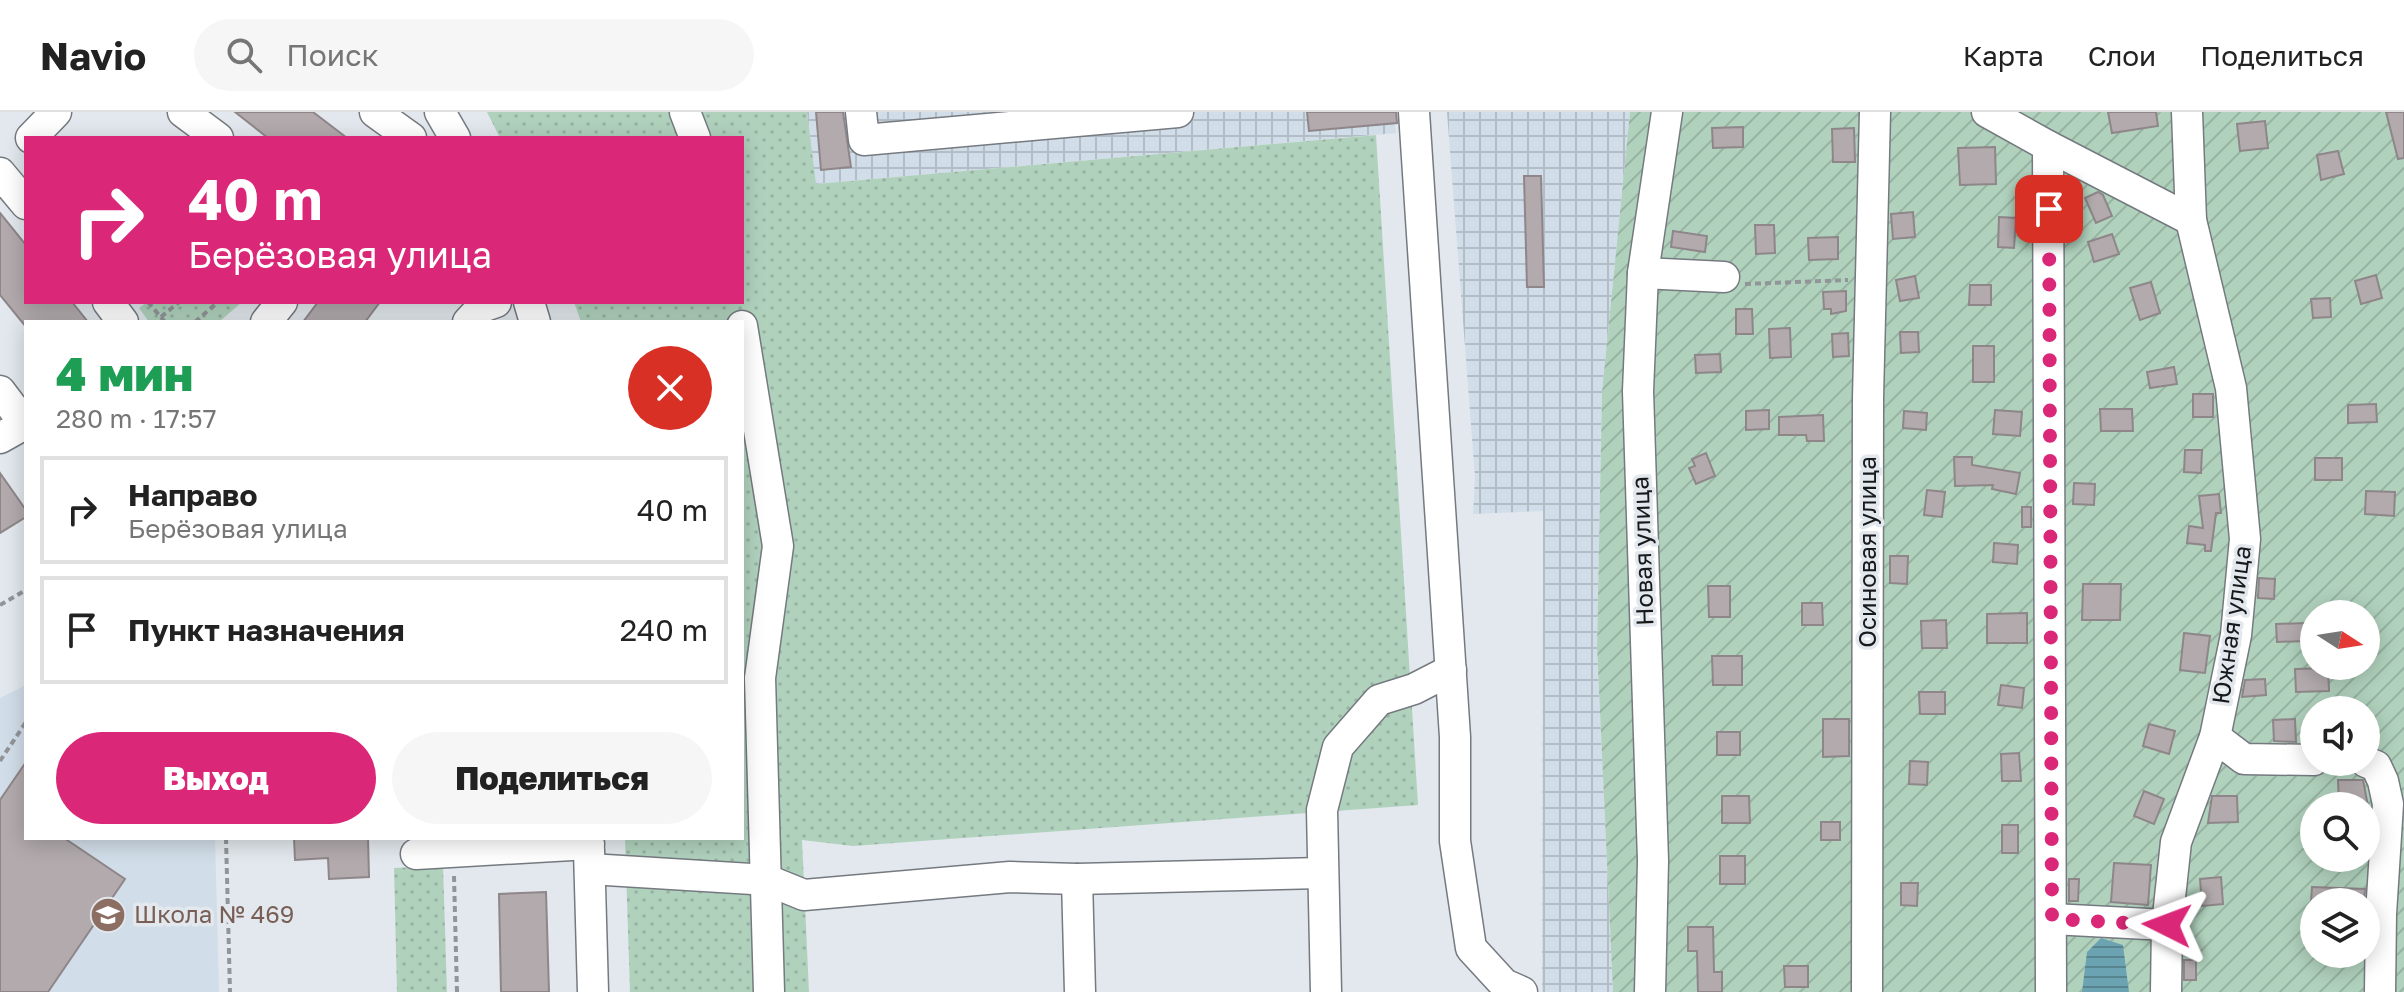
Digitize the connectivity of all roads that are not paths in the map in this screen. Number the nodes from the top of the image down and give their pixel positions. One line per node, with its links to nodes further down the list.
1 (183, 112): 12 (street)
2 (375, 112): 13 (street)
3 (440, 112): 14 (street)
4 (685, 112): 15 (street)
5 (861, 112): 6 (street)
6 (1178, 112)
7 (1414, 112): 32 (street)
8 (1667, 112): 21 (street, Новая улица)
9 (1875, 112): 49 (street, Осиновая улица)
10 (1987, 112): 17 (street)
11 (2187, 112): 20 (street, Южная улица)
12 (215, 136)
13 (408, 136)
14 (454, 136)
15 (694, 136)
16 (24, 145): 18 (street)
17 (2048, 146): 20 (street); 41 (street)
18 (0, 170): 19 (street)
19 (24, 201)
20 (2191, 220): 33 (street, Южная улица)
21 (1643, 273): 22 (street); 48 (street, Новая улица)
22 (1724, 277)
23 (280, 304): 25 (street)
24 (490, 304): 26 (street)
25 (268, 320)
26 (470, 320)
27 (744, 336): 40 (street)
28 (0, 391): 29 (street)
29 (24, 423)
30 (24, 425): 31 (street)
31 (0, 438)
32 (1451, 670): 38 (street); 47 (street)
33 (2215, 737): 34 (street); 42 (street, Южная улица)
34 (2300, 760)
35 (2380, 775): 52 (street)
36 (589, 851): 37 (street); 40 (street); 43 (street)
37 (416, 854)
38 (1321, 873): 39 (street); 46 (street)
39 (1077, 879): 40 (street); 45 (street)
40 (767, 880): 44 (street)
41 (2052, 919): 42 (street); 50 (street)
42 (2167, 925): 51 (street, Южная улица)
43 (593, 992)
44 (769, 992)
45 (1080, 992)
46 (1326, 992)
47 (1522, 992)
48 (1650, 992)
49 (1867, 992)
50 (2051, 992)
51 (2166, 992)
52 (2380, 992)

